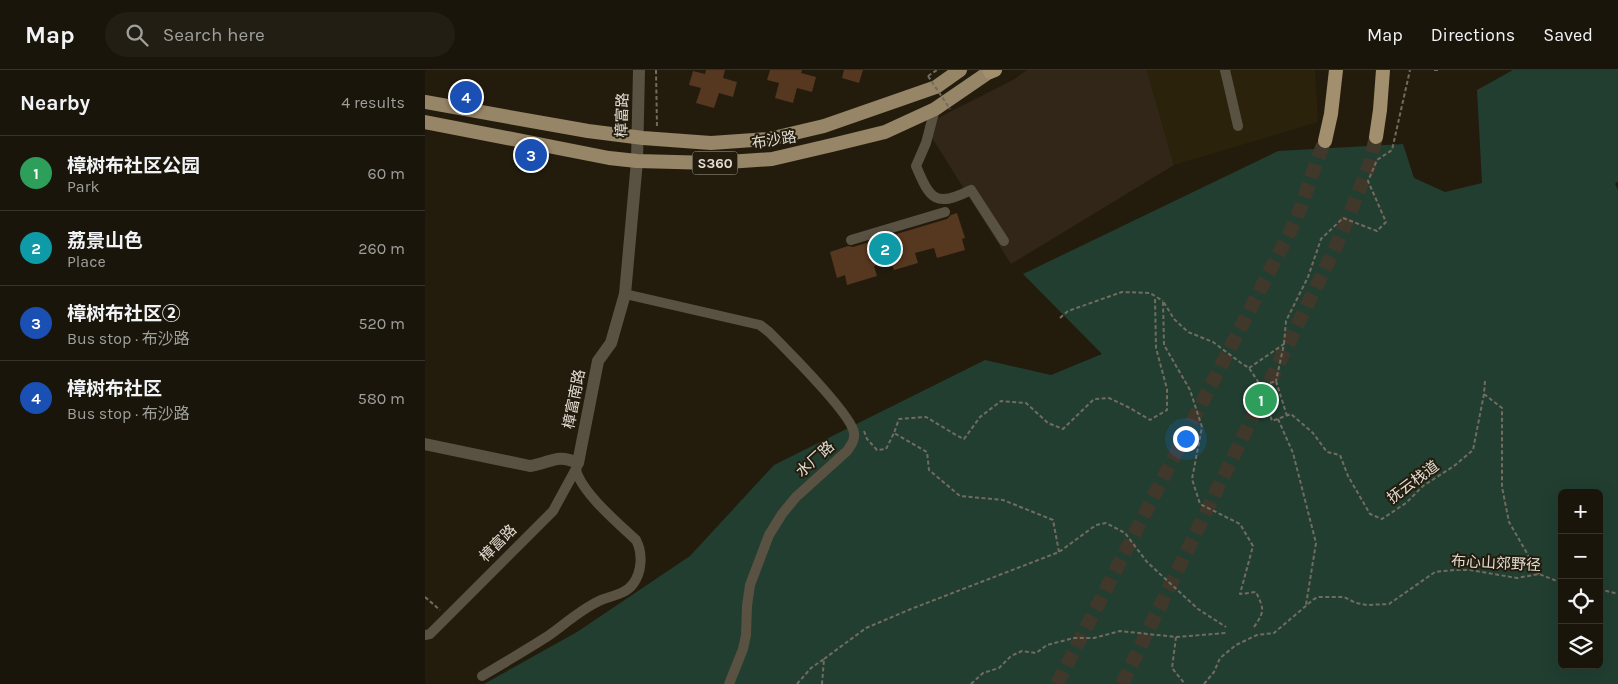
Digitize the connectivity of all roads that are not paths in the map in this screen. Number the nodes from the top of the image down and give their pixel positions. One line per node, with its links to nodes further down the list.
1 (639, 70): 12 (street, 樟富路)
2 (960, 70): 14 (main road, 布沙路 / S360)
3 (1225, 70): 10 (street)
4 (1336, 70): 13 (highway)
5 (992, 71): 8 (main road, 布沙路 / S360)
6 (1384, 74): 11 (highway)
7 (425, 102): 12 (main road, 布沙路 / S360)
8 (935, 109): 16 (main road, 布沙路 / S360); 19 (street)
9 (425, 122): 15 (main road, 布沙路 / S360)
10 (1238, 126)
11 (1376, 137)
12 (637, 138): 14 (main road, 布沙路 / S360); 15 (street, 樟富路)
13 (1325, 141)
14 (711, 143): 16 (main road)
15 (637, 161): 16 (main road, 布沙路 / S360); 20 (street, 樟富南路)
16 (713, 163)
17 (945, 212): 18 (street)
18 (851, 240)
19 (1004, 241)
20 (625, 294): 22 (street, 樟富南路); 25 (street, 水厂路)
21 (425, 444): 22 (street)
22 (577, 467): 23 (street, 樟富路); 24 (street)
23 (425, 635)
24 (482, 676)
25 (729, 684)

